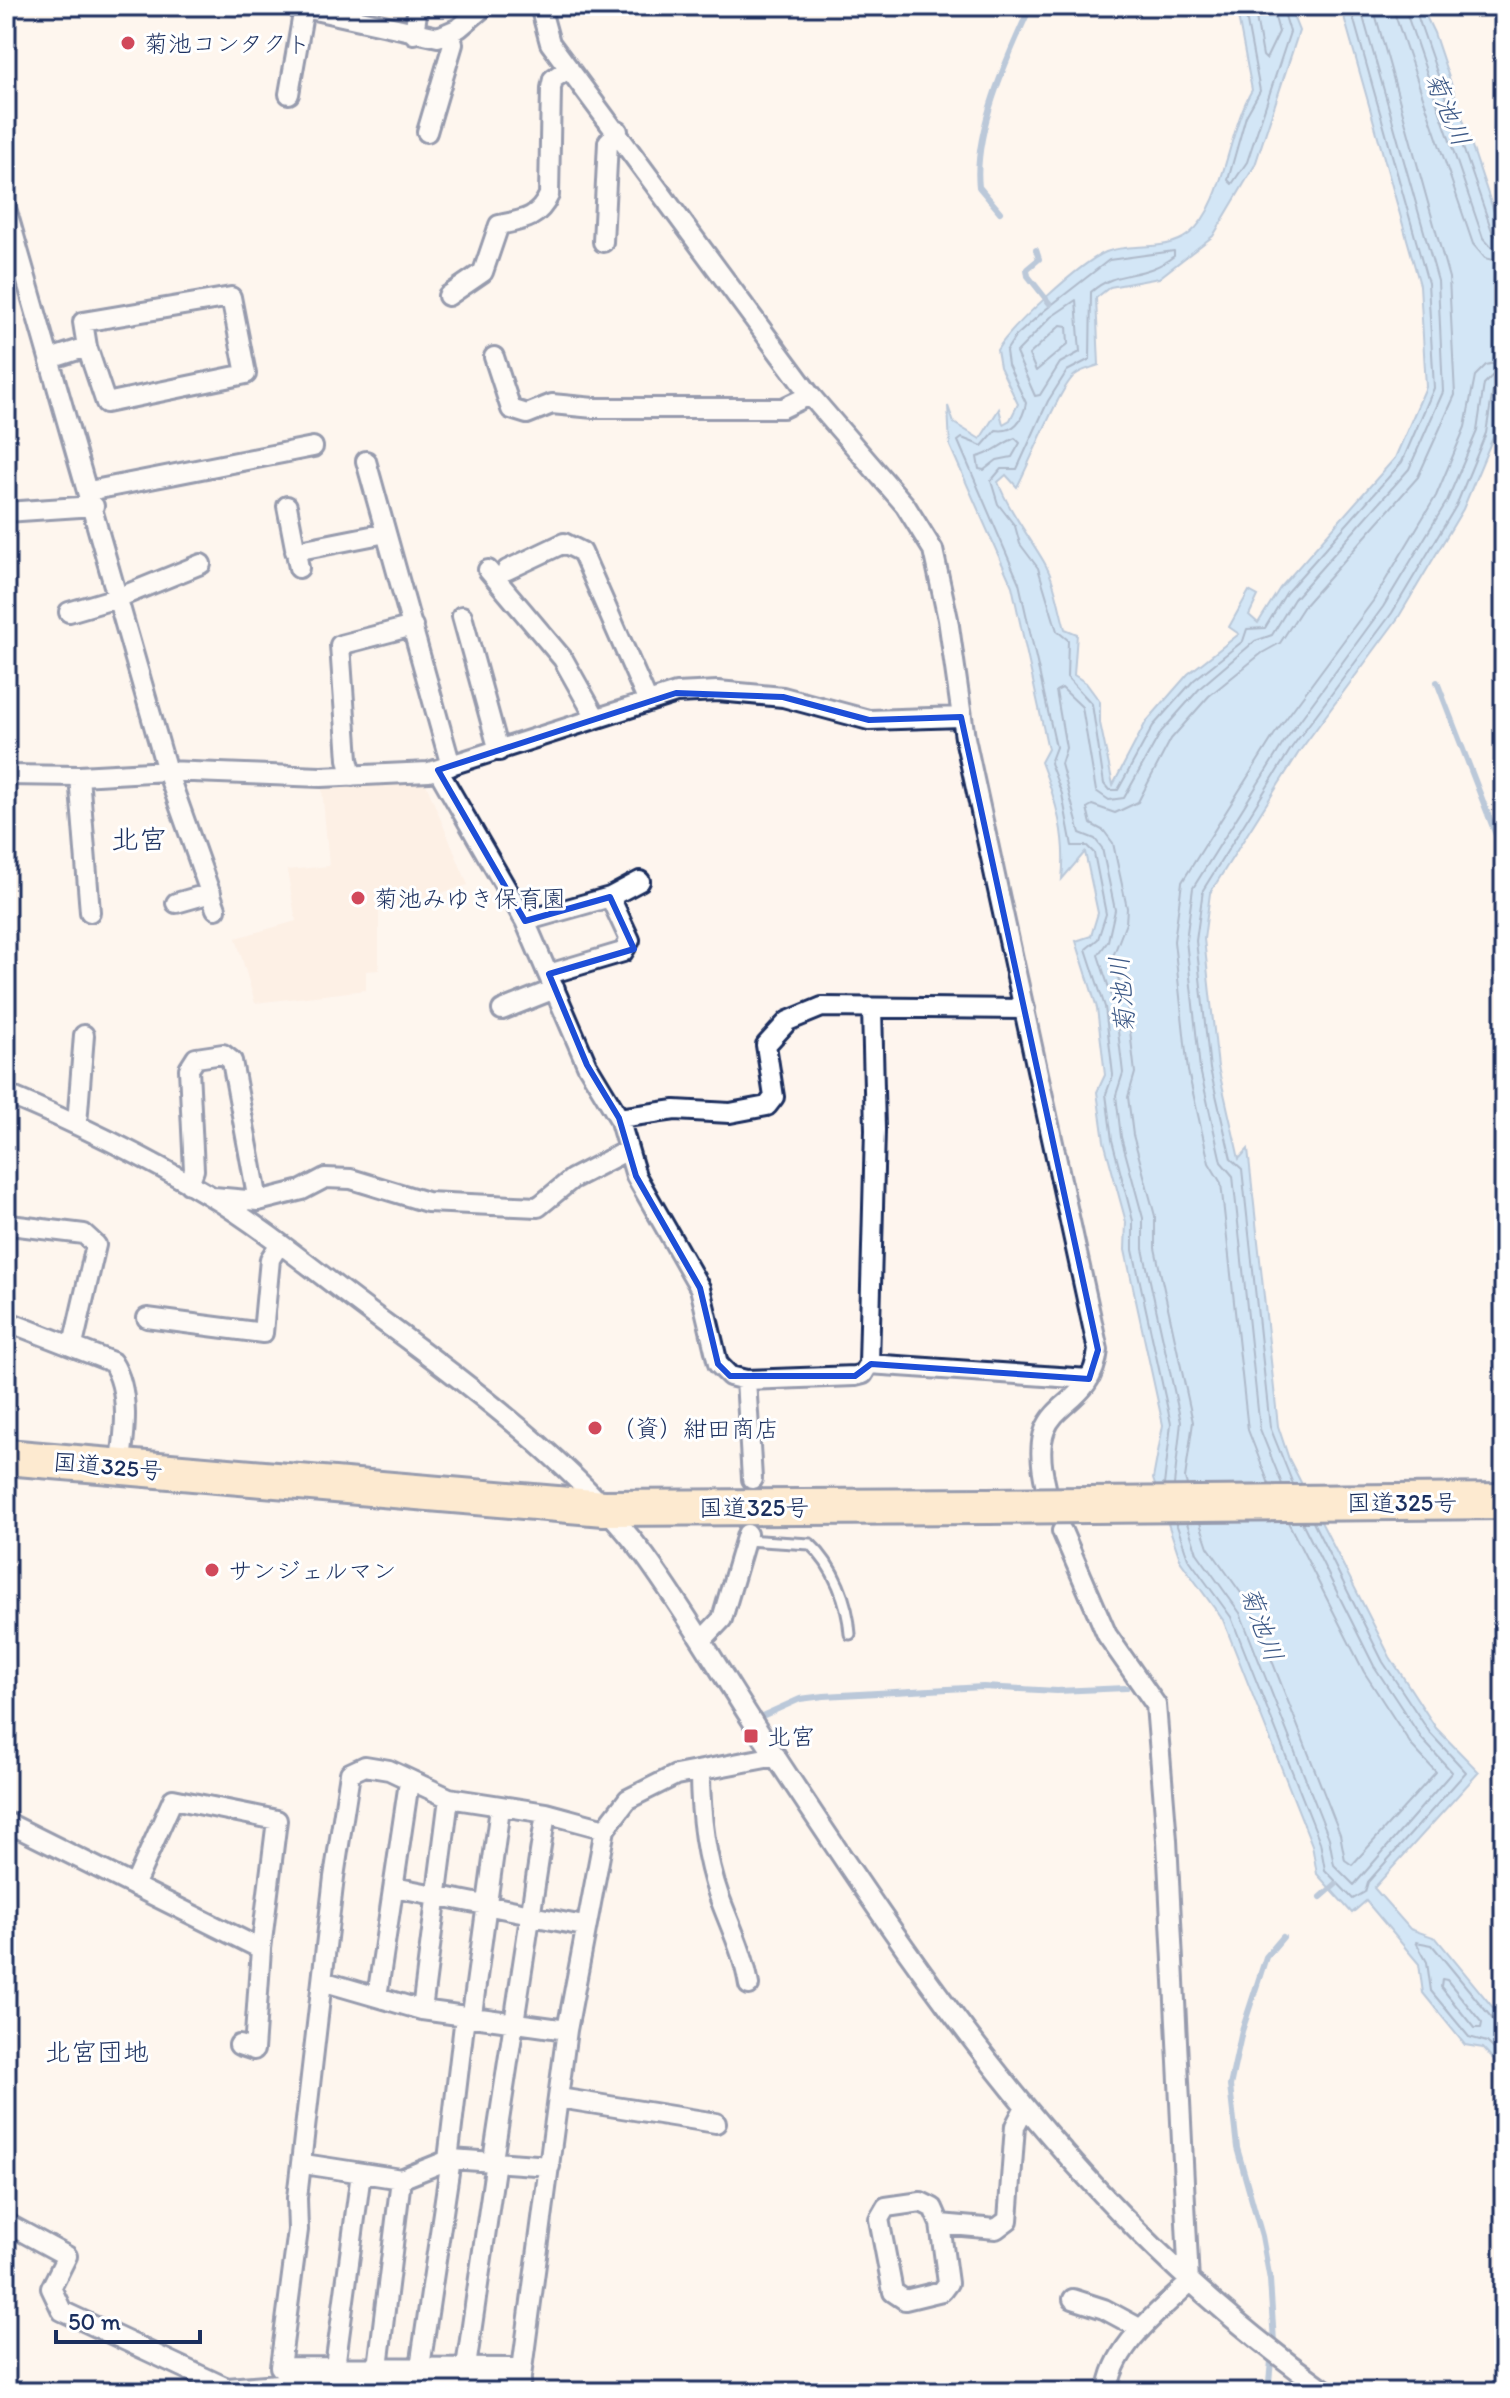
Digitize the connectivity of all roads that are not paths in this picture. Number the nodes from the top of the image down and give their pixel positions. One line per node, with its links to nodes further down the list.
1 (418, 6): 6 (street)
2 (485, 6): 5 (street)
3 (540, 6): 7 (street)
4 (300, 7): 6 (street); 8 (street)
5 (450, 32): 6 (street); 10 (street)
6 (414, 34)
7 (569, 68): 9 (street); 13 (street)
8 (289, 94)
9 (618, 131): 12 (street); 17 (street)
10 (427, 132)
11 (6, 208): 16 (street)
12 (603, 242)
13 (448, 296)
14 (87, 347): 14 (street); 16 (street)
15 (494, 357): 17 (street)
16 (50, 359): 20 (street)
17 (810, 395): 32 (street)
18 (313, 447): 20 (street)
19 (366, 461): 23 (street)
20 (92, 498): 22 (street); 27 (street)
21 (287, 506): 23 (street)
22 (6, 512)
23 (386, 533): 30 (street)
24 (201, 564): 27 (street)
25 (488, 570): 33 (street)
26 (507, 570): 31 (street)
27 (120, 597): 28 (street); 36 (street)
28 (69, 612)
29 (462, 616): 34 (street)
30 (413, 626): 35 (street); 39 (street)
31 (647, 700): 32 (street); 33 (street)
32 (961, 717): 47 (street)
33 (596, 718): 34 (street)
34 (499, 751): 35 (street)
35 (444, 768): 39 (street); 44 (street)
36 (167, 771): 38 (street); 39 (street); 42 (street)
37 (6, 775): 38 (street)
38 (79, 776): 43 (street)
39 (352, 776)
40 (640, 881): 41 (street)
41 (610, 897): 44 (street); 45 (street)
42 (176, 903)
43 (90, 912)
44 (525, 921): 45 (street)
45 (552, 982): 48 (street); 51 (street)
46 (872, 1008): 47 (street); 51 (street); 62 (street)
47 (1025, 1009): 63 (street)
48 (502, 1010)
49 (84, 1035): 52 (street)
50 (6, 1094): 52 (street)
51 (619, 1118): 53 (street)
52 (77, 1124): 54 (street)
53 (626, 1151): 56 (street); 64 (street)
54 (189, 1184): 55 (street); 56 (street)
55 (212, 1196): 56 (street); 58 (street)
56 (258, 1201)
57 (6, 1229): 61 (street)
58 (279, 1245): 59 (street); 70 (street)
59 (147, 1318)
60 (6, 1321): 61 (street)
61 (73, 1345): 66 (street)
62 (869, 1364): 63 (street); 64 (street)
63 (1089, 1379): 68 (street)
64 (746, 1380): 67 (street)
65 (6, 1457): 66 (highway, 国道325号)
66 (120, 1467): 70 (highway, 国道325号)
67 (752, 1479)
68 (1046, 1487)
69 (1504, 1501): 70 (highway, 国道325号, bridge)
70 (604, 1508): 74 (street)
71 (1062, 1531): 109 (street)
72 (746, 1537): 73 (lane); 74 (street)
73 (850, 1634)
74 (703, 1639): 75 (street)
75 (776, 1756): 76 (street); 99 (street)
76 (700, 1771): 82 (street); 91 (street)
77 (409, 1782): 78 (street); 84 (street); 90 (street)
78 (449, 1798): 79 (street); 85 (street)
79 (500, 1808): 80 (street); 86 (street)
80 (546, 1813): 82 (street); 87 (street)
81 (6, 1822): 83 (street)
82 (605, 1829): 88 (street)
83 (134, 1886): 89 (street); 89 (street)
84 (394, 1887): 85 (street); 92 (street)
85 (437, 1894): 86 (street); 93 (street)
86 (488, 1908): 87 (street); 94 (street)
87 (531, 1915): 88 (street); 95 (street)
88 (584, 1926): 96 (street)
89 (261, 1949): 97 (street)
90 (322, 1981): 92 (street); 103 (street)
91 (749, 1985)
92 (377, 1997): 93 (street)
93 (422, 2010): 94 (street)
94 (468, 2015): 95 (street); 101 (street)
95 (514, 2021): 96 (street); 102 (street)
96 (567, 2030): 98 (street)
97 (255, 2049)
98 (559, 2098): 100 (street); 104 (street)
99 (1024, 2109): 108 (street); 109 (street)
100 (716, 2123)
101 (450, 2160): 102 (street); 106 (street); 114 (street)
102 (495, 2160): 104 (street); 115 (street)
103 (304, 2164): 105 (street); 112 (street)
104 (550, 2166): 116 (street)
105 (361, 2173): 106 (street); 112 (street)
106 (401, 2179): 113 (street)
107 (6, 2223): 116 (street)
108 (940, 2224): 108 (street)
109 (1189, 2283): 111 (street); 118 (street)
110 (1073, 2299): 111 (street)
111 (1141, 2329): 117 (street)
112 (335, 2367): 113 (street)
113 (378, 2367): 114 (street)
114 (420, 2367): 115 (street)
115 (466, 2367): 116 (street)
116 (521, 2380)
117 (1108, 2392)
118 (1328, 2392)

